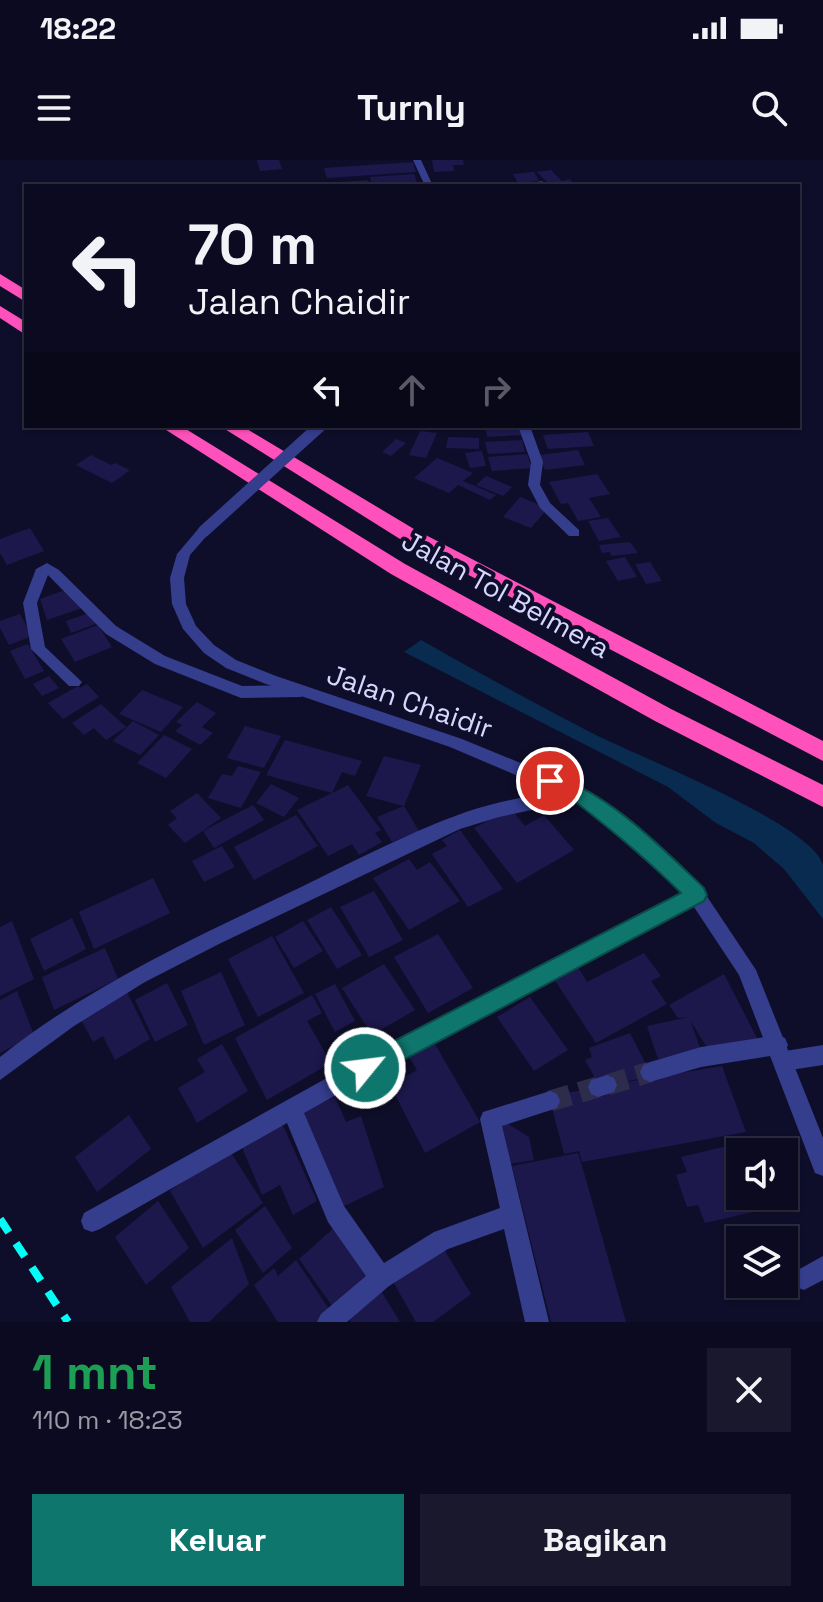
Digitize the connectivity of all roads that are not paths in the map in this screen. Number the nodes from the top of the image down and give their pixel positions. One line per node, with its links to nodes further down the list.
1 (417, 160): 2 (street)
2 (428, 184)
3 (0, 279): 4 (highway)
4 (24, 296)
5 (0, 311): 6 (highway)
6 (24, 329)
7 (172, 428): 16 (highway, Jalan Tol Belmera)
8 (232, 428): 14 (highway, Jalan Tol Belmera)
9 (318, 428): 13 (street, Jalan Chaidir, bridge)
10 (525, 428): 11 (street)
11 (574, 533)
12 (74, 682): 13 (street)
13 (301, 691): 15 (street, Jalan Chaidir)
14 (823, 752)
15 (578, 794): 17 (street, Jalan Chaidir); 20 (street)
16 (823, 797)
17 (696, 895): 18 (street, Jalan Chaidir); 23 (street)
18 (781, 1053): 19 (street); 21 (street); 24 (street, Jalan Chaidir)
19 (823, 1055)
20 (0, 1070)
21 (650, 1072)
22 (550, 1101): 25 (street)
23 (292, 1109): 26 (street); 27 (street)
24 (823, 1165)
25 (512, 1215): 27 (street); 29 (street)
26 (92, 1221)
27 (381, 1278): 28 (street)
28 (329, 1322)
29 (537, 1322)

